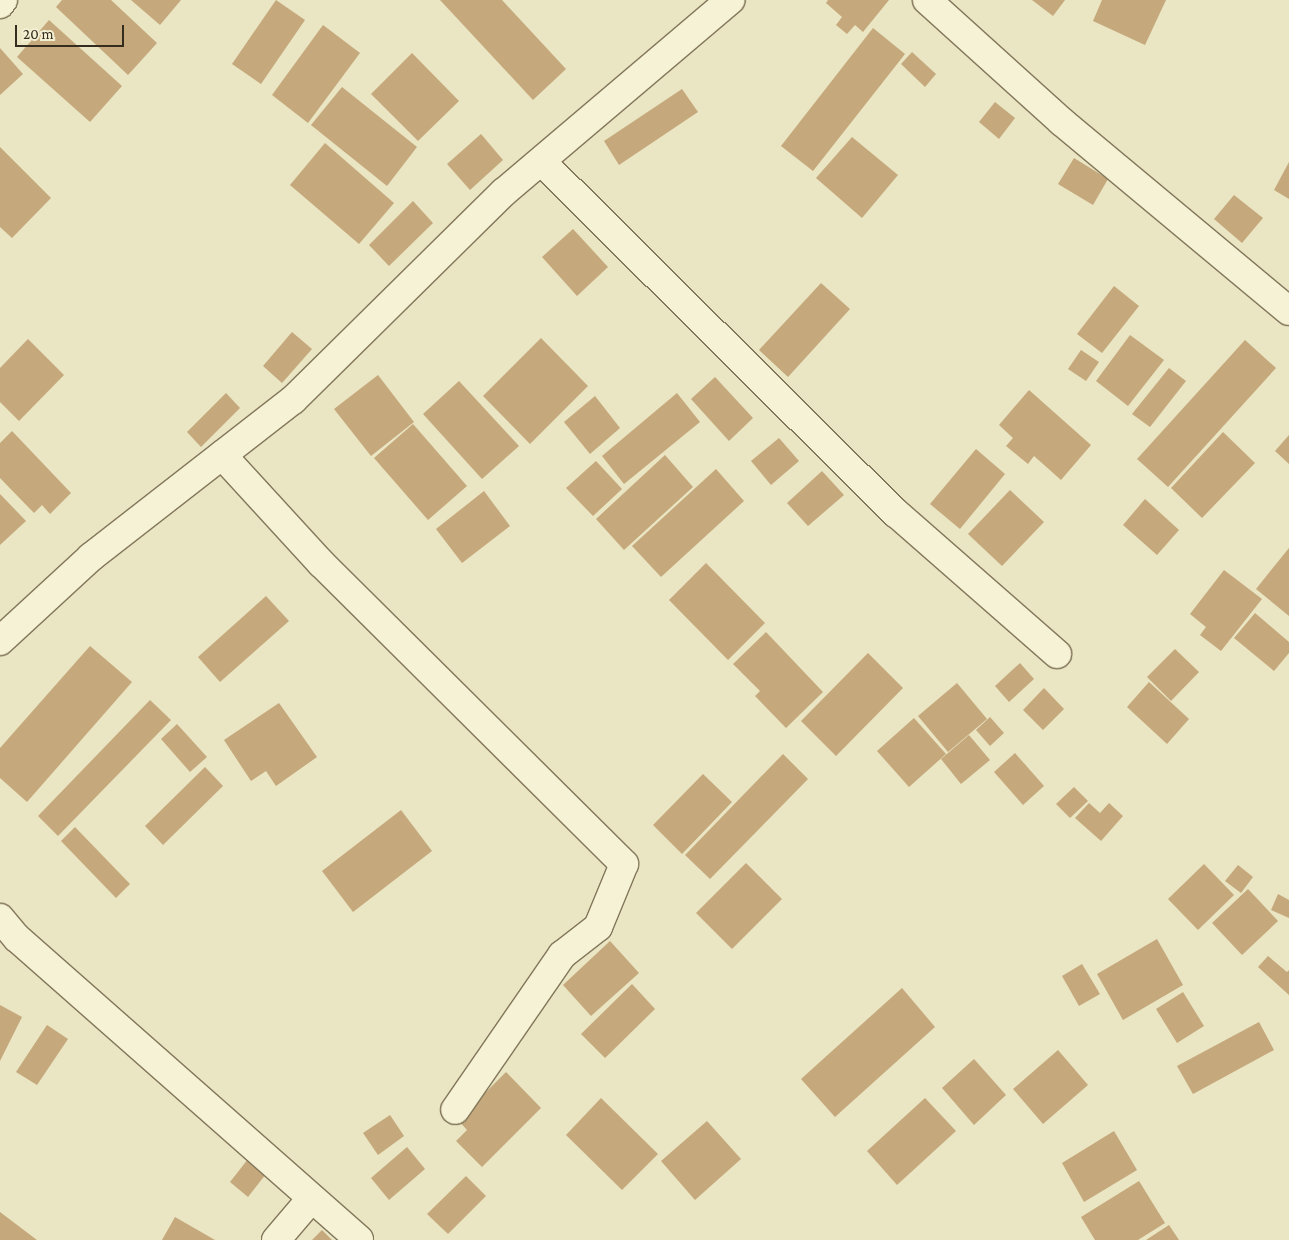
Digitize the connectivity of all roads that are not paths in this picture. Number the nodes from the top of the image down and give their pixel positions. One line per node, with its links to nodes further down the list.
1 (4, 0): 4 (street)
2 (730, 0): 5 (street)
3 (927, 0): 6 (street)
4 (0, 4)
5 (541, 161): 7 (street); 9 (street)
6 (1289, 311)
7 (222, 455): 8 (street); 11 (street)
8 (0, 641)
9 (1057, 654)
10 (0, 918): 12 (street)
11 (455, 1110)
12 (311, 1199): 13 (street); 14 (street)
13 (276, 1240)
14 (359, 1240)

